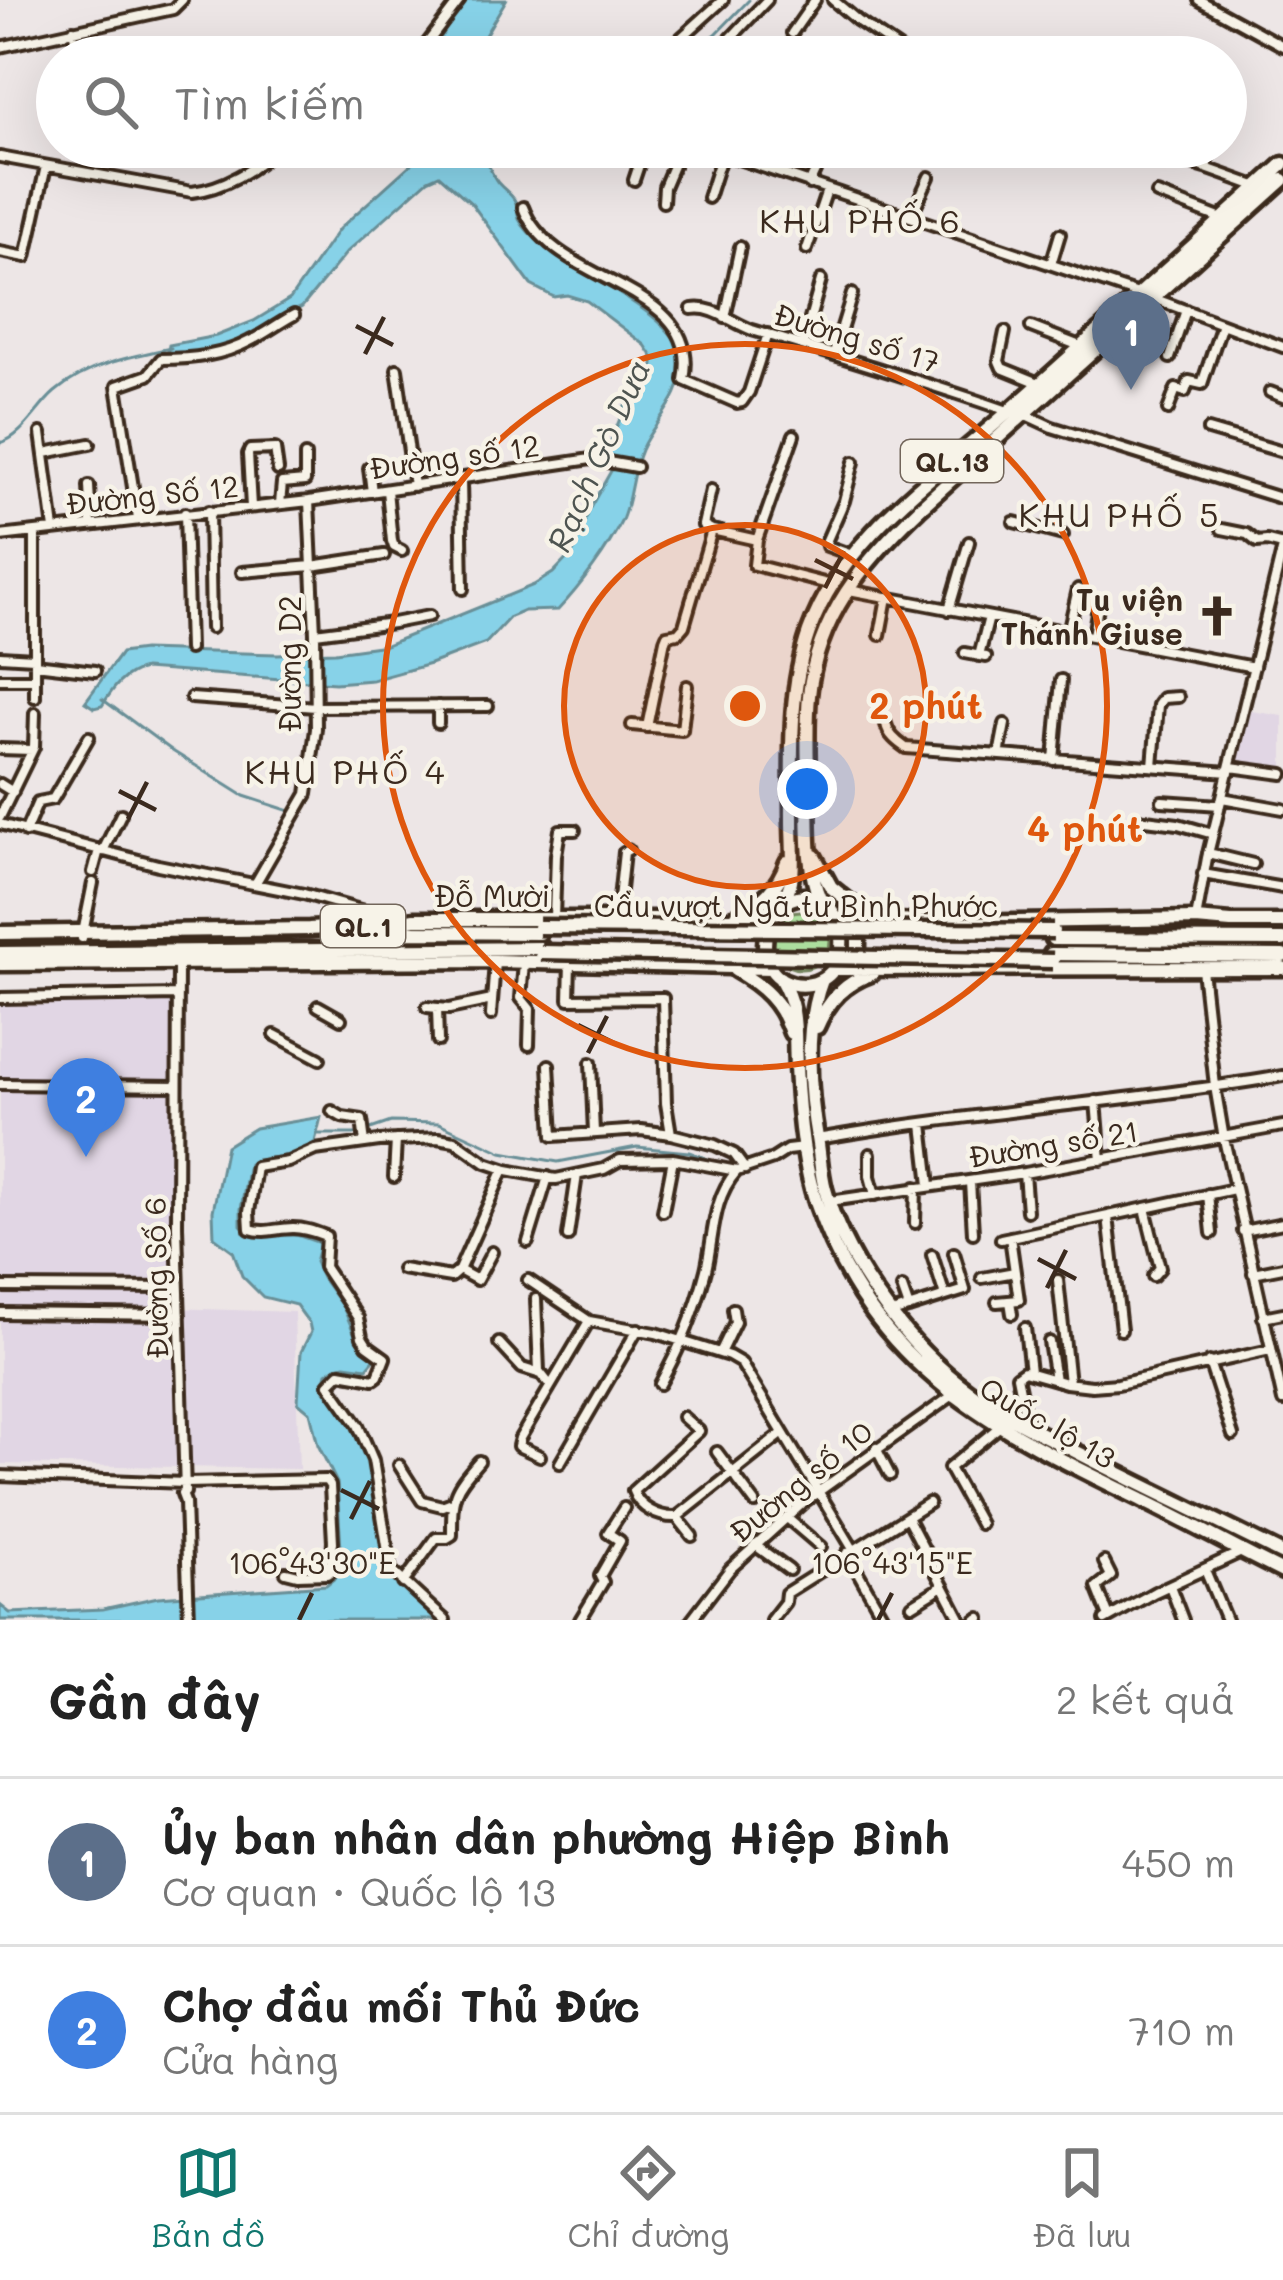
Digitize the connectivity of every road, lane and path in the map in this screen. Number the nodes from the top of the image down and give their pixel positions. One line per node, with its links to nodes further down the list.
1 (182, 0): 8 (street)
2 (460, 0): 12 (street)
3 (723, 0): 13 (street)
4 (767, 0): 14 (street)
5 (815, 0): 9 (street)
6 (833, 0): 15 (street)
7 (1199, 0): 18 (street)
8 (73, 30): 10 (street); 11 (street)
9 (792, 33)
10 (46, 36)
11 (74, 36)
12 (433, 36)
13 (683, 36)
14 (733, 36)
15 (880, 36)
16 (36, 38): 17 (street)
17 (0, 46)
18 (1283, 46)
19 (0, 157): 20 (street)
20 (36, 164)
21 (1283, 164): 36 (highway, QL.13)
22 (46, 168): 46 (street)
23 (57, 168): 24 (street)
24 (251, 168)
25 (638, 168): 32 (street)
26 (672, 168): 39 (street)
27 (717, 168): 38 (street)
28 (763, 168): 34 (street)
29 (817, 168): 34 (street)
30 (1206, 168): 36 (street)
31 (928, 177): 41 (street)
32 (634, 180)
33 (1283, 180): 36 (highway, QL.13)
34 (809, 184): 35 (street)
35 (827, 190): 41 (street); 45 (street)
36 (1270, 193): 42 (highway, QL.13); 50 (highway, QL.13)
37 (1157, 194): 42 (street)
38 (708, 197)
39 (662, 202)
40 (523, 208): 58 (street)
41 (910, 216): 47 (street)
42 (1222, 219): 50 (highway, QL.13)
43 (1060, 234): 47 (street)
44 (740, 247): 54 (street)
45 (807, 249)
46 (0, 252)
47 (1051, 264): 50 (street)
48 (820, 280): 59 (street)
49 (852, 294): 62 (street)
50 (1145, 296): 52 (street); 60 (highway, QL.13); 69 (highway, QL.13)
51 (692, 309): 54 (street, Đường số 17)
52 (1186, 310): 55 (street); 63 (street)
53 (294, 315): 93 (street)
54 (725, 318): 58 (street, Đường số 17)
55 (1222, 324): 61 (street); 68 (street)
56 (1031, 327): 60 (street)
57 (1005, 332): 65 (street)
58 (768, 334): 59 (street, Đường số 17)
59 (803, 344): 62 (street, Đường số 17)
60 (1080, 346): 65 (highway, QL.13)
61 (1283, 346)
62 (834, 353): 69 (street, Đường số 17)
63 (1170, 358)
64 (397, 369): 82 (street)
65 (1040, 383): 69 (highway, QL.13)
66 (1270, 392): 67 (street)
67 (1283, 397)
68 (1168, 410)
69 (1017, 413): 87 (street, Đường số 17); 107 (highway, QL.13); 110 (highway, QL.13)
70 (1208, 430): 74 (street)
71 (41, 433): 75 (street)
72 (794, 435): 102 (street)
73 (90, 444): 75 (street)
74 (1283, 452)
75 (44, 453): 96 (street)
76 (304, 456): 89 (street)
77 (854, 462): 107 (street)
78 (636, 466): 81 (street, Đường số 12)
79 (368, 469): 86 (street)
80 (278, 470): 90 (street)
81 (461, 479): 82 (street, Đường số 12); 111 (street)
82 (414, 485): 84 (street, Đường số 12)
83 (88, 486): 95 (street)
84 (387, 490): 86 (street, Đường số 12); 105 (street)
85 (711, 490): 98 (street)
86 (372, 492): 88 (street, Đường số 12)
87 (1283, 499)
88 (309, 502): 89 (street, Đường Số 12); 108 (street, Đường D2)
89 (280, 504): 90 (street, Đường Số 12)
90 (251, 507): 91 (street, Đường Số 12)
91 (208, 511): 92 (street, Đường Số 12); 120 (street)
92 (185, 513): 93 (street, Đường Số 12); 125 (street)
93 (138, 519): 95 (street, Đường Số 12)
94 (1014, 522): 100 (street)
95 (91, 525): 96 (street, Đường Số 12)
96 (54, 529): 99 (street, Đường Số 12)
97 (1222, 529): 104 (street)
98 (712, 530): 102 (street); 146 (street)
99 (35, 532): 101 (street, Đường Số 12); 128 (street)
100 (1063, 535)
101 (0, 536)
102 (758, 540): 110 (street)
103 (969, 542): 117 (street)
104 (1283, 546): 114 (street)
105 (402, 551)
106 (384, 555): 108 (street)
107 (852, 555): 110 (highway, QL.13)
108 (312, 566): 109 (street); 122 (street, Đường D2)
109 (242, 572)
110 (839, 587): 113 (street); 166 (highway, QL.13); 168 (highway, QL.13)
111 (463, 589)
112 (1078, 589): 121 (street)
113 (887, 597): 117 (street); 123 (street)
114 (1271, 598): 115 (street); 129 (street)
115 (1283, 601)
116 (1098, 606): 124 (street)
117 (949, 610): 119 (street)
118 (429, 616): 122 (street)
119 (989, 617): 121 (street); 126 (street)
120 (212, 628)
121 (1068, 632): 124 (street)
122 (315, 633): 140 (street, Đường D2)
123 (880, 634)
124 (1093, 636): 129 (street)
125 (189, 649)
126 (965, 653)
127 (0, 656): 128 (street)
128 (35, 661): 130 (street); 132 (street)
129 (1254, 667): 153 (street)
130 (95, 671)
131 (0, 679): 132 (street)
132 (35, 679): 135 (street)
133 (1061, 680): 151 (street)
134 (687, 686): 146 (street)
135 (35, 697)
136 (1178, 697): 152 (street)
137 (190, 698): 140 (street)
138 (438, 706): 139 (street); 140 (street); 142 (street)
139 (488, 706)
140 (316, 707): 173 (street, Đường D2)
141 (35, 713): 149 (street)
142 (439, 723)
143 (886, 724): 150 (street)
144 (1005, 724): 150 (street)
145 (632, 725): 146 (street)
146 (647, 727)
147 (89, 737): 164 (street)
148 (0, 749): 149 (street)
149 (32, 750): 156 (street)
150 (999, 755): 151 (street)
151 (1054, 760): 152 (street)
152 (1153, 766): 153 (street)
153 (1230, 769): 154 (street); 158 (street)
154 (1283, 774)
155 (0, 784): 156 (street)
156 (13, 792): 162 (street)
157 (1162, 801): 158 (street)
158 (1221, 802): 159 (street); 165 (street)
159 (1283, 809)
160 (121, 814): 169 (street)
161 (1137, 819): 165 (street)
162 (0, 820): 164 (street)
163 (575, 830): 177 (street)
164 (25, 832): 169 (street)
165 (1213, 835): 170 (street)
166 (811, 849): 175 (highway, QL.13); 183 (highway)
167 (628, 850): 178 (street)
168 (792, 850): 176 (highway, QL.13); 179 (highway)
169 (101, 851): 173 (street); 188 (street)
170 (1208, 853): 171 (street); 172 (street)
171 (1252, 864)
172 (1204, 874): 174 (street); 187 (street)
173 (255, 884): 185 (street)
174 (1283, 888)
175 (820, 900): 176 (highway); 182 (highway)
176 (773, 913): 180 (highway, Đỗ Mười / QL.1); 210 (highway, QL.13)
177 (554, 918): 178 (highway, Đỗ Mười / QL.1); 185 (highway, Đỗ Mười / QL.1)
178 (617, 918): 179 (highway, Đỗ Mười / QL.1)
179 (725, 919): 180 (highway, Đỗ Mười / QL.1)
180 (754, 919): 210 (highway)
181 (1283, 919): 187 (highway, QL.1)
182 (844, 920): 183 (highway, QL.1); 207 (highway); 208 (highway)
183 (874, 921): 187 (highway, QL.1)
184 (380, 925): 185 (highway, Đỗ Mười / QL.1); 188 (highway, Đỗ Mười / QL.1); 189 (highway)
185 (406, 929): 186 (highway, Đỗ Mười / QL.1); 189 (highway, Đỗ Mười / QL.1)
186 (539, 930): 192 (highway, Cầu vượt Ngã tư Bình Phước / QL.1, bridge)
187 (1197, 930): 191 (highway, QL.1); 192 (highway, QL.1)
188 (82, 935): 189 (highway, Đỗ Mười / QL.1); 190 (highway, Đỗ Mười / QL.1)
189 (368, 935)
190 (0, 936)
191 (1283, 940)
192 (1053, 946): 195 (highway, Cầu vượt Ngã tư Bình Phước / QL.1, bridge); 203 (highway, QL.1)
193 (413, 948): 194 (highway, Đỗ Mười / QL.1); 195 (highway, Đỗ Mười / QL.1); 199 (highway)
194 (353, 950): 197 (highway, Đỗ Mười / QL.1); 199 (highway)
195 (541, 950)
196 (0, 953): 197 (highway, Đỗ Mười / QL.1)
197 (179, 956): 199 (highway, Đỗ Mười / QL.1); 204 (highway, Đỗ Mười / QL.1); 212 (street)
198 (1283, 956): 203 (highway, QL.1)
199 (398, 961): 200 (highway, Đỗ Mười / QL.1)
200 (495, 961): 201 (highway, Đỗ Mười / QL.1); 214 (street)
201 (524, 962): 202 (highway, Đỗ Mười / QL.1); 221 (street)
202 (570, 962): 205 (highway, Đỗ Mười / QL.1); 235 (street)
203 (1202, 962): 206 (highway, QL.1); 209 (highway, QL.1); 229 (street)
204 (0, 964)
205 (729, 967): 210 (highway, Đỗ Mười / QL.1); 222 (highway)
206 (1283, 968)
207 (834, 969): 208 (highway, QL.1); 211 (highway)
208 (857, 969): 209 (highway, QL.1)
209 (886, 969): 218 (highway)
210 (768, 971): 211 (highway); 222 (highway, Quốc lộ 13 / QL.13)
211 (822, 980): 218 (highway, Quốc lộ 13 / QL.13)
212 (178, 995): 213 (street); 228 (street, Đường Số 6)
213 (0, 998)
214 (492, 1000): 216 (street); 220 (street)
215 (319, 1006): 217 (street)
216 (490, 1015)
217 (341, 1019)
218 (814, 1028): 239 (highway, Quốc lộ 13 / QL.13)
219 (275, 1035): 223 (street)
220 (438, 1041)
221 (529, 1045)
222 (796, 1052): 239 (highway, Quốc lộ 13 / QL.13)
223 (320, 1059)
224 (591, 1063): 234 (street)
225 (548, 1065): 234 (street)
226 (1283, 1076): 229 (street)
227 (0, 1084): 228 (street)
228 (177, 1085): 280 (street, Đường Số 6)
229 (1215, 1086): 230 (street); 237 (street)
230 (1096, 1101): 232 (street); 242 (street)
231 (332, 1111): 236 (street)
232 (923, 1124): 239 (street); 250 (street)
233 (1283, 1126): 237 (street, Đường số 21)
234 (594, 1133): 235 (street)
235 (671, 1134): 244 (street)
236 (364, 1136): 238 (street); 347 (street)
237 (1224, 1138): 242 (street, Đường số 21); 252 (street)
238 (396, 1140): 243 (street); 247 (street)
239 (813, 1140): 244 (street); 255 (highway, Quốc lộ 13 / QL.13); 310 (highway, Quốc lộ 13 / QL.13)
240 (869, 1154): 254 (street)
241 (673, 1159): 244 (street); 246 (street); 257 (street)
242 (1101, 1160): 245 (street, Đường số 21)
243 (504, 1168): 248 (street); 272 (street)
244 (741, 1170): 298 (street)
245 (1024, 1173): 249 (street, Đường số 21); 258 (street)
246 (577, 1175): 248 (street); 265 (street)
247 (394, 1177)
248 (548, 1178): 266 (street)
249 (970, 1182): 250 (street, Đường số 21); 263 (street)
250 (930, 1185): 251 (street, Đường số 21)
251 (916, 1187): 254 (street, Đường số 21); 261 (street)
252 (1234, 1189): 253 (street); 262 (street)
253 (1208, 1194): 256 (street); 264 (street)
254 (875, 1195): 255 (street, Đường số 21)
255 (830, 1202): 289 (highway, Quốc lộ 13 / QL.13)
256 (1145, 1208): 259 (street); 275 (street)
257 (663, 1211)
258 (1027, 1211)
259 (1108, 1216): 273 (street); 297 (street)
260 (1283, 1222): 262 (street)
261 (915, 1223)
262 (1243, 1232): 274 (street)
263 (973, 1233)
264 (1212, 1233)
265 (568, 1236)
266 (528, 1242)
267 (491, 1252): 272 (street)
268 (953, 1253): 282 (street)
269 (932, 1255): 282 (street)
270 (1283, 1267): 274 (street)
271 (402, 1269): 272 (street)
272 (459, 1270)
273 (1016, 1272): 276 (street); 284 (street)
274 (1252, 1273): 293 (street)
275 (1154, 1276)
276 (982, 1278)
277 (528, 1280): 294 (street)
278 (1058, 1280): 307 (street)
279 (0, 1288): 280 (street)
280 (179, 1288): 292 (street, Đường Số 6)
281 (902, 1288): 286 (street)
282 (945, 1296): 286 (street)
283 (536, 1299): 305 (street)
284 (1010, 1300): 285 (street); 291 (street)
285 (997, 1302)
286 (909, 1308): 289 (street)
287 (733, 1309): 302 (street)
288 (0, 1313): 292 (street)
289 (892, 1313): 313 (highway, Quốc lộ 13 / QL.13)
290 (1283, 1313): 293 (street)
291 (1012, 1314)
292 (179, 1315): 327 (street, Đường Số 6)
293 (1263, 1317): 301 (street)
294 (589, 1321): 296 (street); 309 (street)
295 (1025, 1328): 304 (street)
296 (638, 1329): 298 (street); 321 (street)
297 (1121, 1330)
298 (684, 1341): 302 (street); 308 (street)
299 (1049, 1342): 306 (street)
300 (499, 1343): 305 (street)
301 (1270, 1350): 303 (street); 311 (street)
302 (721, 1353): 315 (street)
303 (1209, 1362): 307 (street); 316 (street)
304 (1030, 1372): 306 (street); 313 (street)
305 (542, 1375): 309 (street)
306 (1055, 1379): 307 (street)
307 (1069, 1383)
308 (660, 1384)
309 (550, 1385): 319 (street)
310 (953, 1395): 314 (highway, Quốc lộ 13 / QL.13); 317 (street, Đường số 10)
311 (1283, 1401)
312 (683, 1417): 332 (street)
313 (1027, 1426): 341 (highway, Quốc lộ 13 / QL.13)
314 (999, 1427): 335 (street); 340 (highway, Quốc lộ 13 / QL.13)
315 (783, 1433): 323 (street); 326 (street)
316 (1233, 1435)
317 (876, 1448): 325 (street); 326 (street, Đường số 10)
318 (717, 1452): 323 (street)
319 (540, 1456)
320 (479, 1462): 328 (street)
321 (560, 1462)
322 (400, 1465): 328 (street)
323 (732, 1472): 329 (street); 332 (street)
324 (0, 1475): 327 (street)
325 (890, 1475)
326 (818, 1490): 334 (street, Đường số 10); 339 (street)
327 (185, 1492): 345 (street); 352 (street, Đường Số 6)
328 (452, 1502): 347 (street)
329 (755, 1503)
330 (929, 1503): 333 (street)
331 (624, 1508): 354 (street)
332 (676, 1517): 336 (street)
333 (908, 1517): 339 (street); 348 (street)
334 (787, 1518): 337 (street, Đường số 10); 338 (street)
335 (980, 1524)
336 (692, 1536)
337 (755, 1545): 343 (street); 355 (street, Đường số 10)
338 (821, 1546)
339 (850, 1551): 356 (street); 357 (street)
340 (1242, 1552): 344 (street); 346 (highway, Quốc lộ 13 / QL.13)
341 (1283, 1554)
342 (1104, 1562): 351 (street)
343 (789, 1570)
344 (1205, 1570): 349 (street); 360 (street)
345 (286, 1572)
346 (1283, 1572)
347 (403, 1583): 353 (street)
348 (943, 1586): 350 (street); 358 (street)
349 (1170, 1586): 351 (street); 359 (street)
350 (912, 1605)
351 (1113, 1618)
352 (189, 1620)
353 (445, 1620)
354 (580, 1620)
355 (691, 1620)
356 (771, 1620)
357 (885, 1620)
358 (961, 1620)
359 (1183, 1620)
360 (1226, 1620)

